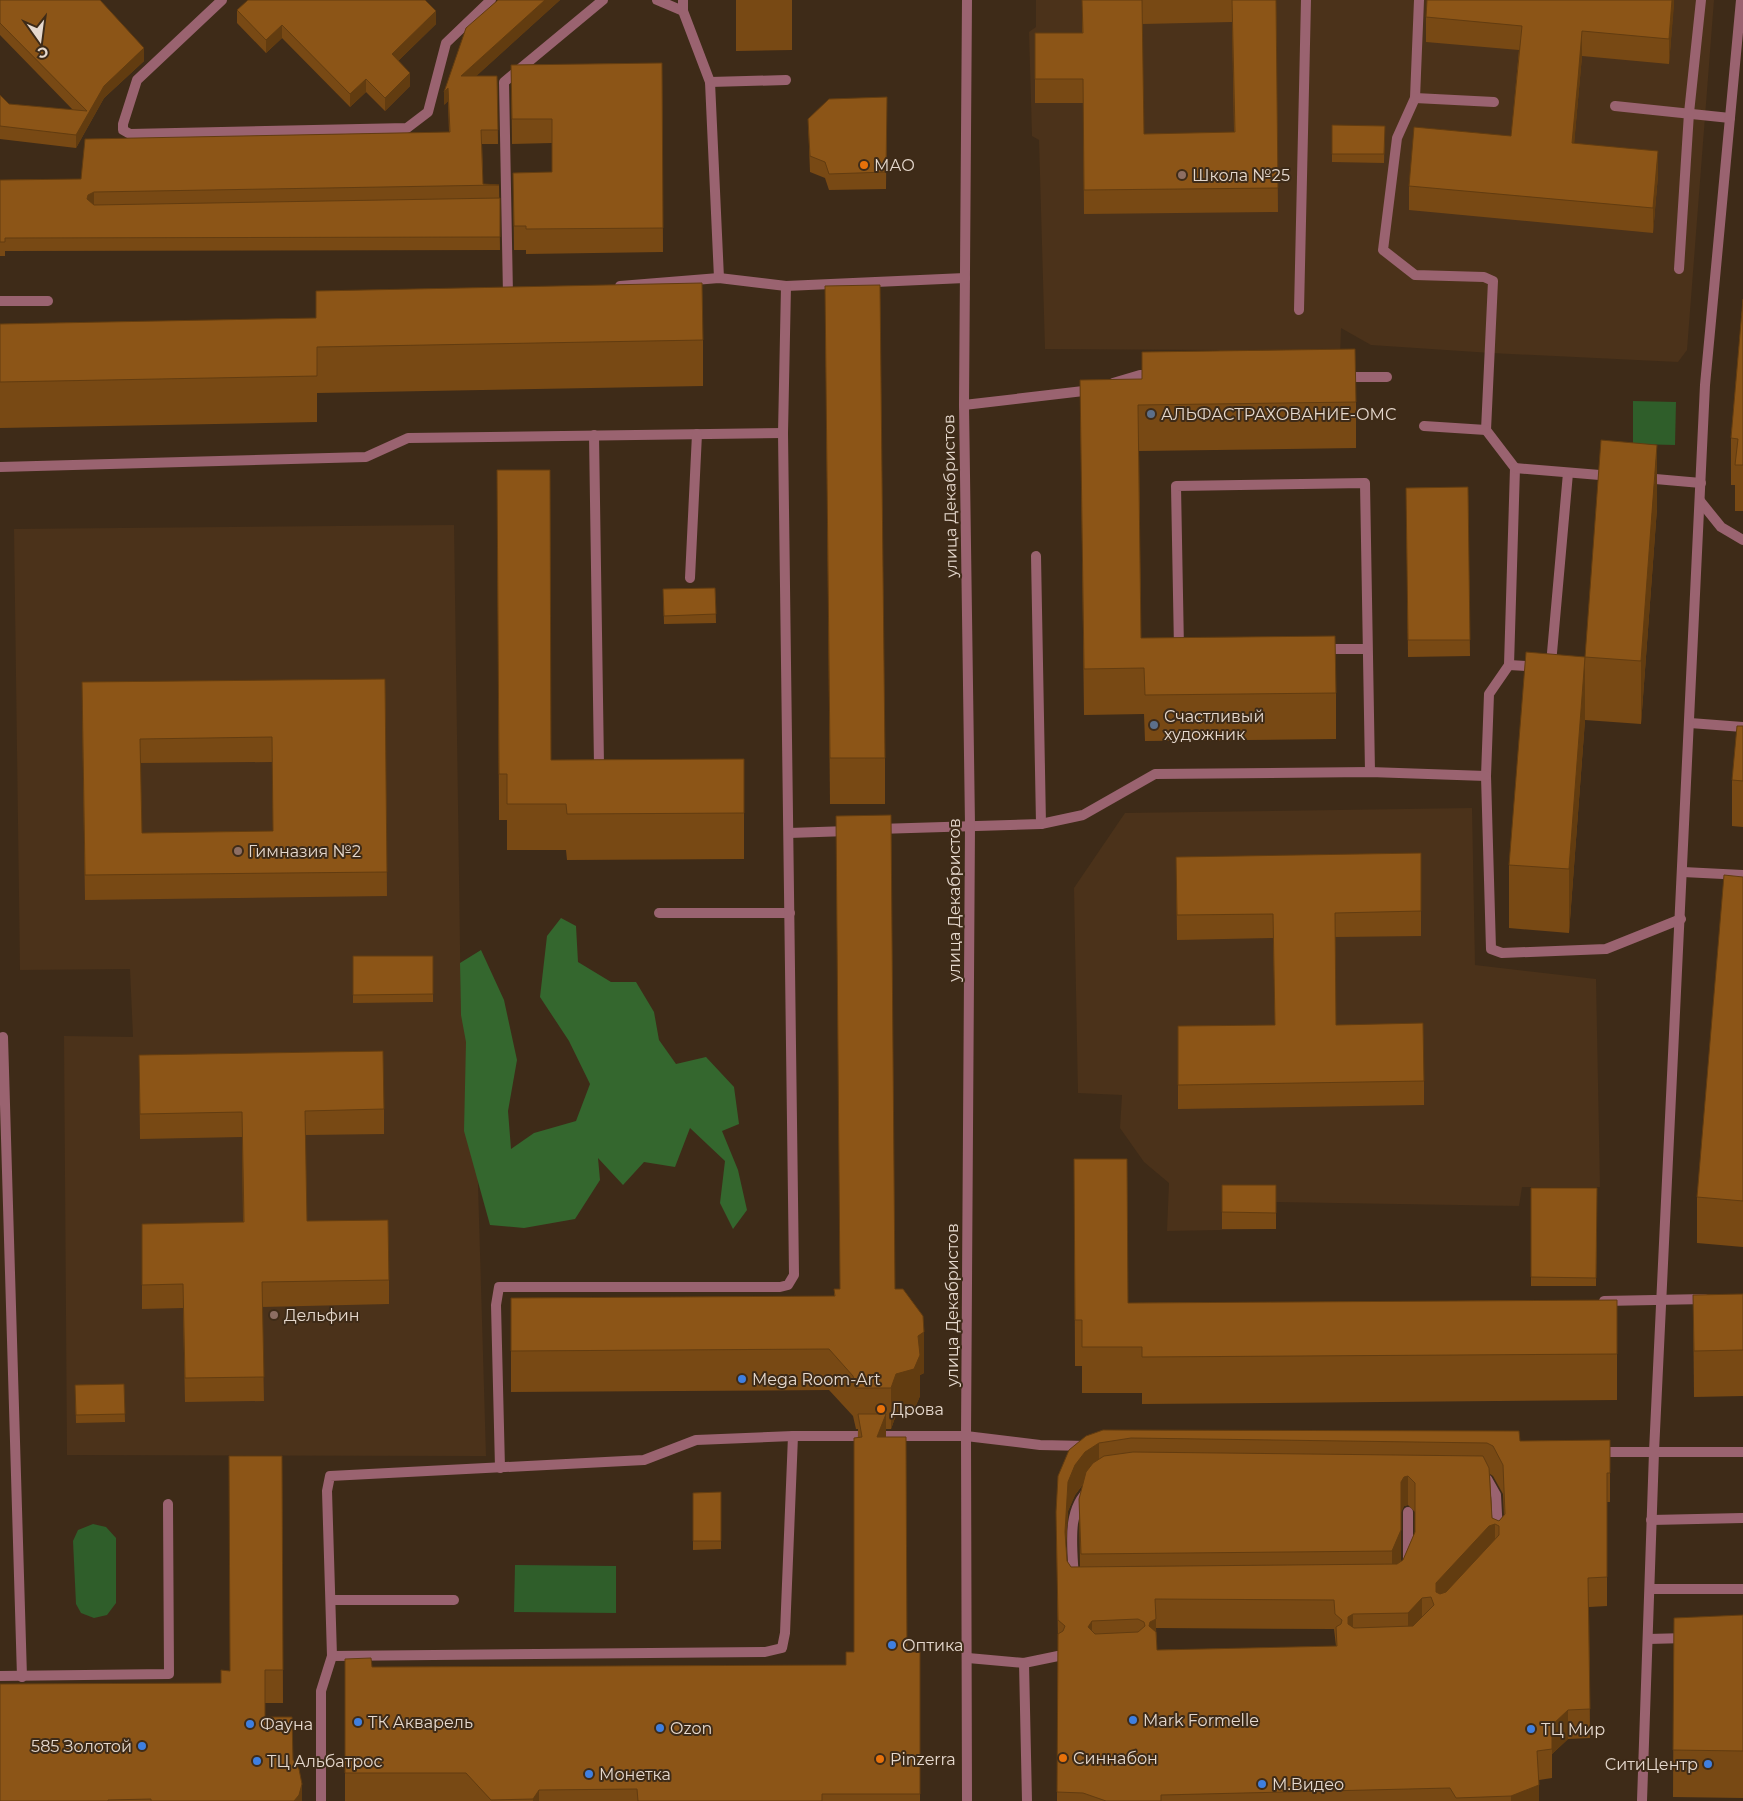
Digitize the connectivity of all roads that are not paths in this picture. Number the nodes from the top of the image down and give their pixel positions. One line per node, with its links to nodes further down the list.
1 (222, 0): 2 (street)
2 (491, 0)
3 (604, 0): 24 (street)
4 (657, 0): 11 (street)
5 (683, 0): 11 (street)
6 (967, 0): 21 (street, улица Декабристов)
7 (1306, 0): 27 (street)
8 (1419, 0): 14 (street)
9 (1702, 0): 17 (street)
10 (1742, 0): 18 (street)
11 (683, 11): 13 (street)
12 (786, 80): 13 (street)
13 (710, 82): 20 (street)
14 (1415, 98): 15 (street); 33 (street)
15 (1494, 102)
16 (1615, 106): 17 (street)
17 (1689, 113): 18 (street); 19 (street)
18 (1730, 118): 40 (street)
19 (1679, 269)
20 (719, 278): 22 (street); 23 (street)
21 (965, 278): 23 (street); 31 (street, улица Декабристов)
22 (614, 286)
23 (786, 286): 34 (street)
24 (528, 293)
25 (0, 300): 26 (street)
26 (48, 301)
27 (1300, 310)
28 (1170, 375): 31 (street)
29 (1328, 377): 30 (street)
30 (1387, 377)
31 (964, 405): 55 (street, улица Декабристов)
32 (1424, 426): 33 (street)
33 (1486, 430): 38 (street)
34 (783, 433): 35 (street); 56 (street)
35 (697, 434): 36 (street); 44 (street)
36 (594, 435): 37 (street); 51 (street)
37 (0, 467)
38 (1516, 468): 39 (street); 48 (street)
39 (1568, 472): 40 (street); 48 (street)
40 (1700, 483): 41 (street)
41 (1700, 501): 42 (street); 49 (street)
42 (1743, 540)
43 (1036, 556): 54 (street)
44 (690, 578)
45 (1366, 649): 46 (street); 47 (street); 52 (street)
46 (1318, 650)
47 (1190, 651)
48 (1510, 666): 53 (street)
49 (1690, 723): 50 (street); 57 (street)
50 (1743, 728)
51 (599, 765)
52 (1370, 772): 53 (street); 54 (street)
53 (1486, 776): 61 (street)
54 (1041, 824): 55 (street)
55 (970, 825): 56 (street); 67 (street, улица Декабристов)
56 (789, 834): 60 (street)
57 (1683, 872): 58 (street); 61 (street)
58 (1743, 875)
59 (659, 913): 60 (street)
60 (790, 913): 72 (street)
61 (1681, 919): 64 (street)
62 (0, 1038): 93 (street)
63 (1716, 1299): 64 (street)
64 (1663, 1300): 65 (street); 70 (street)
65 (1594, 1301)
66 (793, 1436): 67 (street); 72 (street); 88 (street)
67 (966, 1436): 68 (street); 90 (street, улица Декабристов)
68 (1100, 1446)
69 (1585, 1451): 70 (street)
70 (1654, 1452): 71 (street); 78 (street)
71 (1743, 1452)
72 (500, 1468): 84 (street)
73 (1467, 1478): 79 (street)
74 (1100, 1479): 83 (street)
75 (168, 1504): 93 (street)
76 (1408, 1512): 80 (street)
77 (1743, 1518): 78 (street)
78 (1651, 1520): 81 (street)
79 (1498, 1544)
80 (1405, 1570)
81 (1650, 1589): 82 (street); 87 (street)
82 (1743, 1589)
83 (1084, 1590)
84 (332, 1600): 85 (street); 88 (street)
85 (454, 1600)
86 (1695, 1638): 87 (street)
87 (1648, 1640): 97 (street)
88 (332, 1656): 94 (street)
89 (1058, 1656): 91 (street)
90 (968, 1658): 91 (street); 95 (street, улица Декабристов)
91 (1024, 1663): 96 (street)
92 (0, 1676): 93 (street)
93 (22, 1677)
94 (321, 1801)
95 (967, 1801)
96 (1027, 1801)
97 (1642, 1801)

